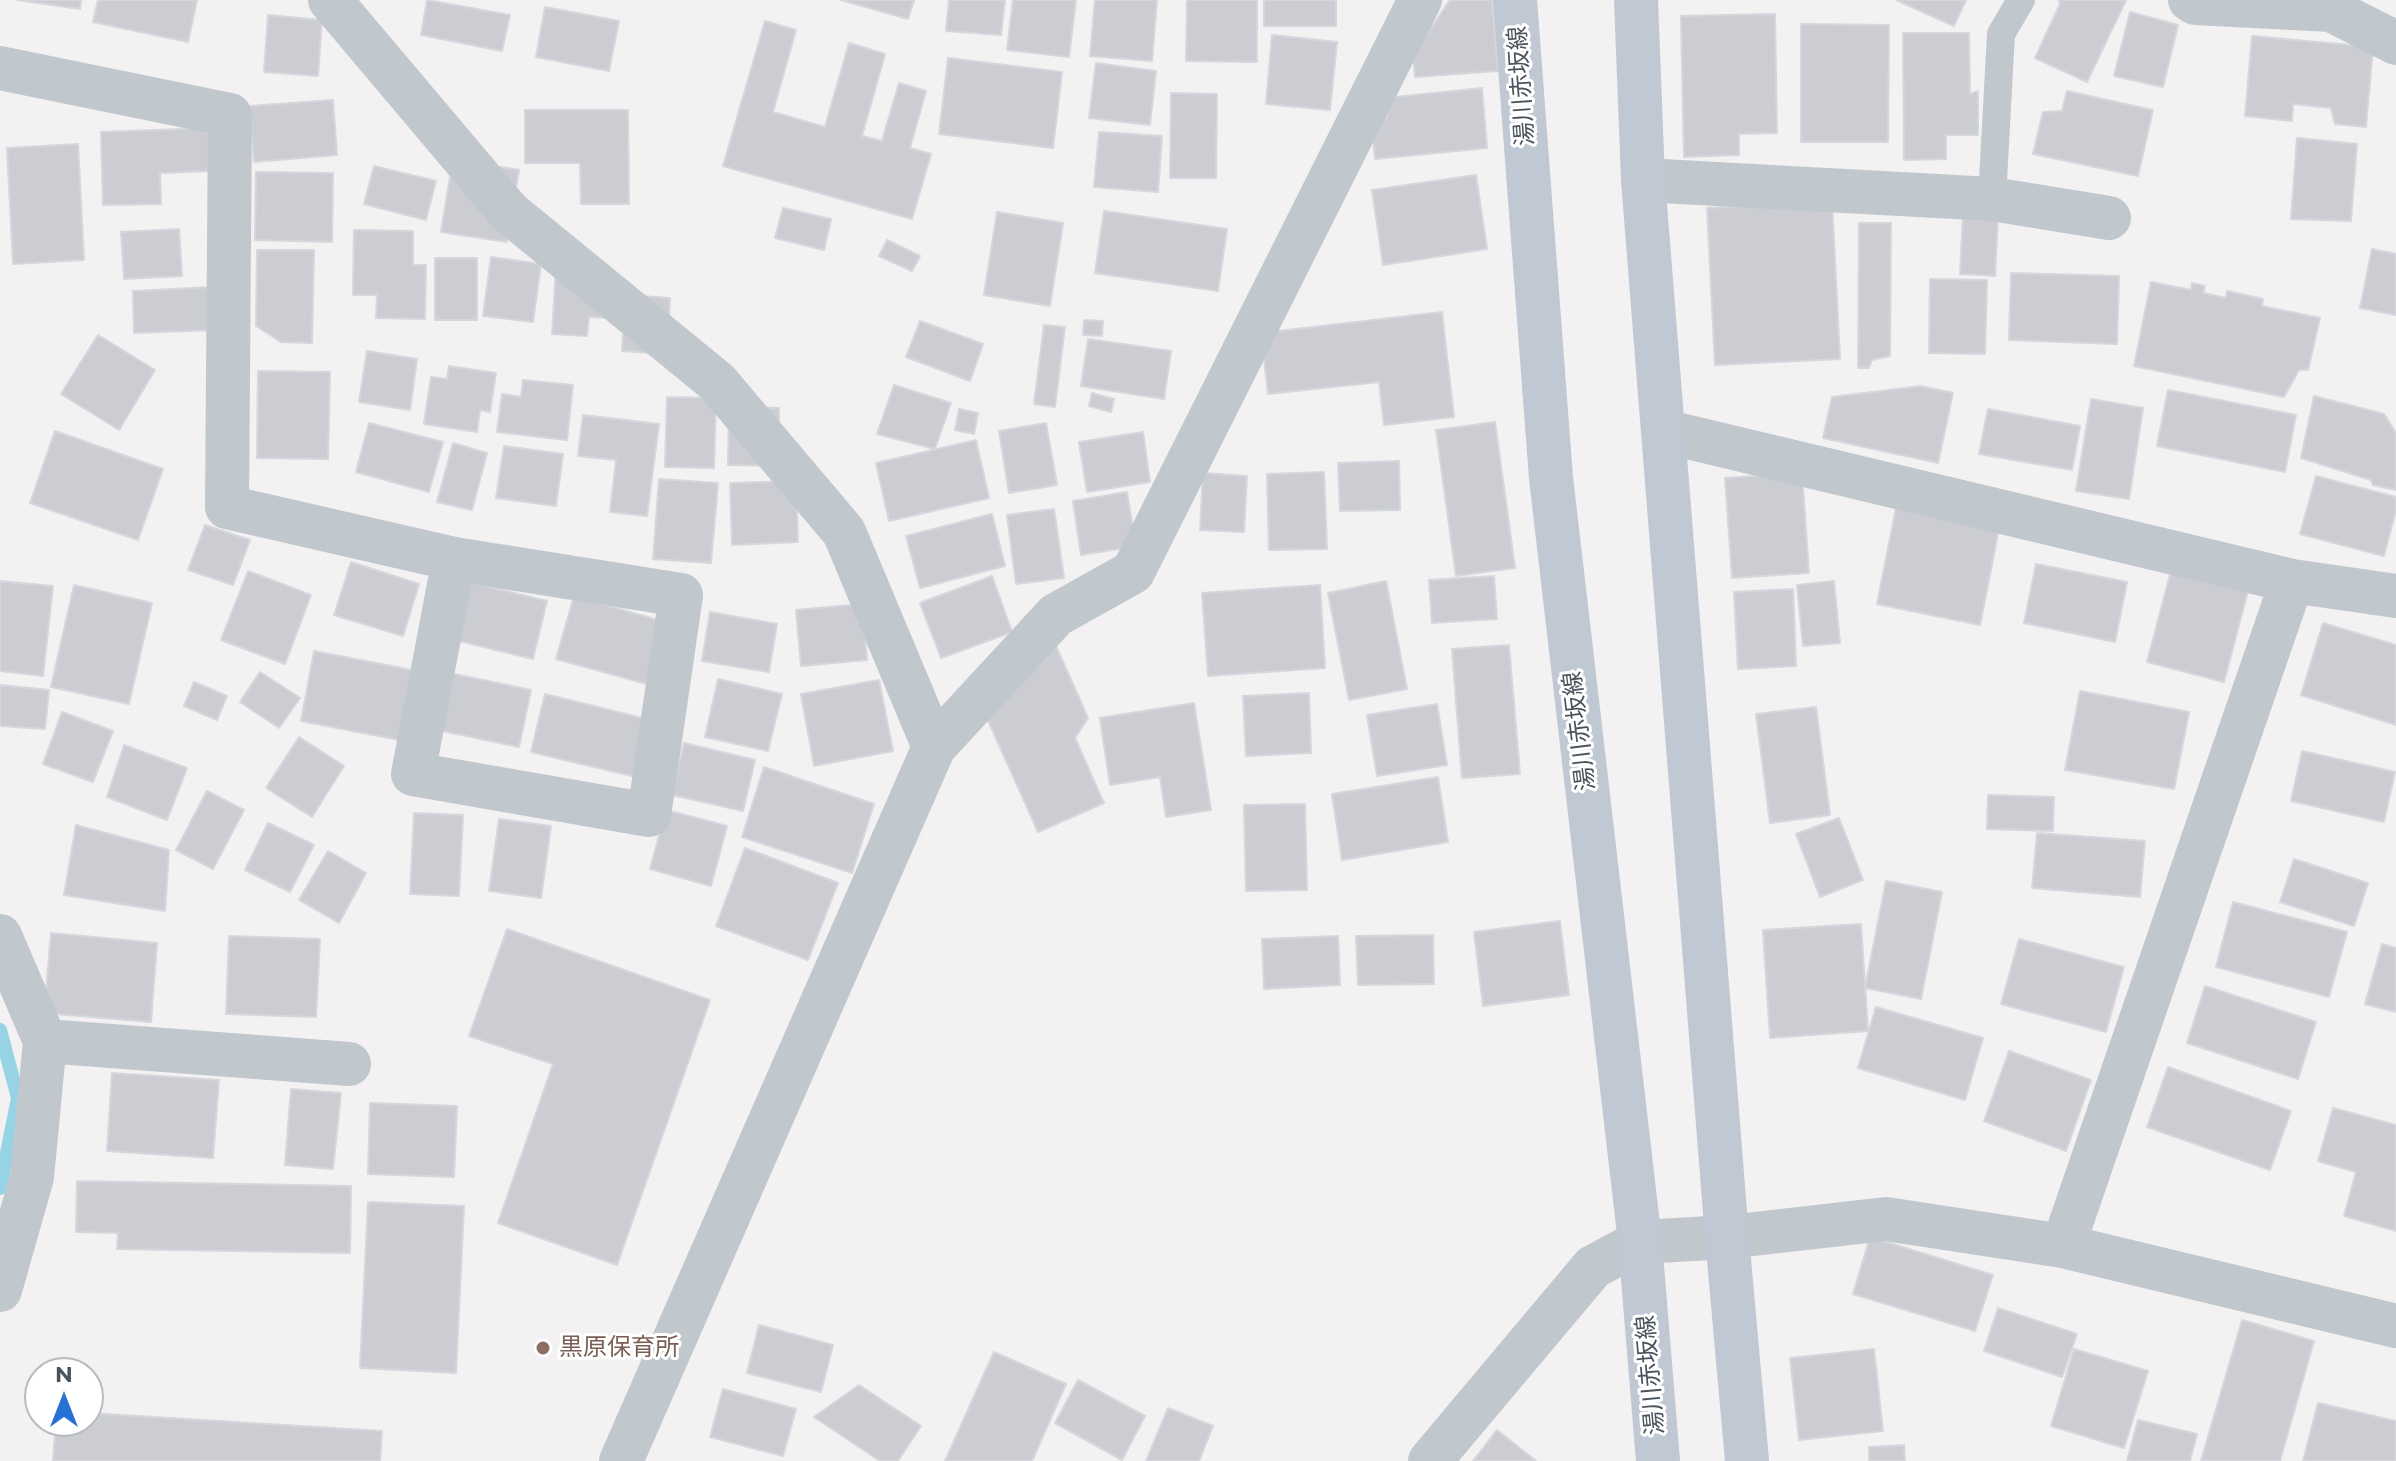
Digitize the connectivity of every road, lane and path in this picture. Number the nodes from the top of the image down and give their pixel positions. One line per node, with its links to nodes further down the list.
1 (330, 0): 16 (street)
2 (1420, 0): 16 (street)
3 (1515, 0): 21 (main road, 湯川赤坂線)
4 (1636, 0): 9 (main road)
5 (2021, 0): 10 (lane)
6 (2190, 0): 7 (street)
7 (2396, 43)
8 (0, 68): 13 (street)
9 (1643, 180): 10 (street); 12 (main road)
10 (1992, 199): 11 (street)
11 (2109, 218)
12 (1663, 431): 14 (street); 20 (main road)
13 (454, 559): 13 (street)
14 (2292, 581): 15 (street); 22 (street)
15 (2396, 596)
16 (934, 747): 25 (street)
17 (0, 936): 18 (street)
18 (45, 1041): 19 (street); 23 (street)
19 (349, 1064)
20 (1727, 1237): 21 (street); 22 (street); 28 (main road)
21 (1640, 1242): 26 (street); 27 (main road, 湯川赤坂線)
22 (2063, 1246): 24 (street)
23 (0, 1290)
24 (2396, 1326)
25 (621, 1461)
26 (1430, 1461)
27 (1658, 1461)
28 (1747, 1461)

